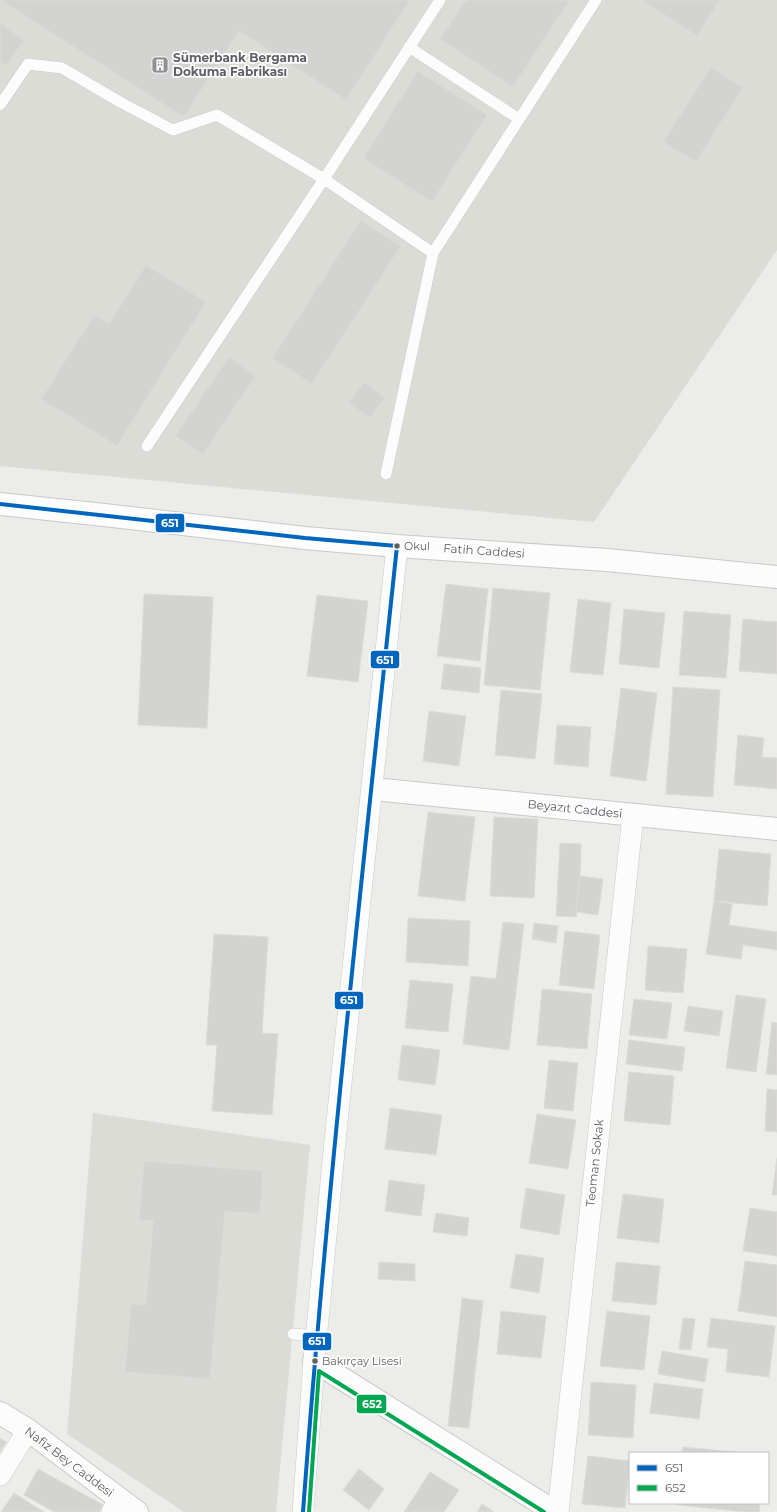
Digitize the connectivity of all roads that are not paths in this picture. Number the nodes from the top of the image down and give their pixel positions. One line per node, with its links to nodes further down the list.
1 (440, 0): 3 (lane)
2 (596, 0): 5 (lane)
3 (409, 47): 5 (lane); 6 (lane)
4 (0, 106): 6 (lane)
5 (519, 119): 7 (lane)
6 (324, 179): 7 (lane); 8 (lane)
7 (433, 253): 9 (lane)
8 (147, 446)
9 (386, 474)
10 (0, 504): 11 (street, Fatih Caddesi)
11 (398, 546): 12 (street, Fatih Caddesi); 13 (street)
12 (777, 577)
13 (373, 789): 14 (street, Beyazıt Caddesi); 17 (street)
14 (633, 815): 15 (street, Beyazıt Caddesi); 26 (street, Teoman Sokak)
15 (777, 829)
16 (293, 1334): 17 (lane)
17 (317, 1336): 18 (street)
18 (314, 1361): 24 (street); 25 (street)
19 (0, 1413): 20 (street, Nafiz Bey Caddesi)
20 (28, 1430): 21 (street); 22 (street, Nafiz Bey Caddesi)
21 (0, 1475)
22 (115, 1506): 23 (street, Nafiz Bey Caddesi)
23 (137, 1512)
24 (303, 1512)
25 (555, 1512)
26 (558, 1512)

